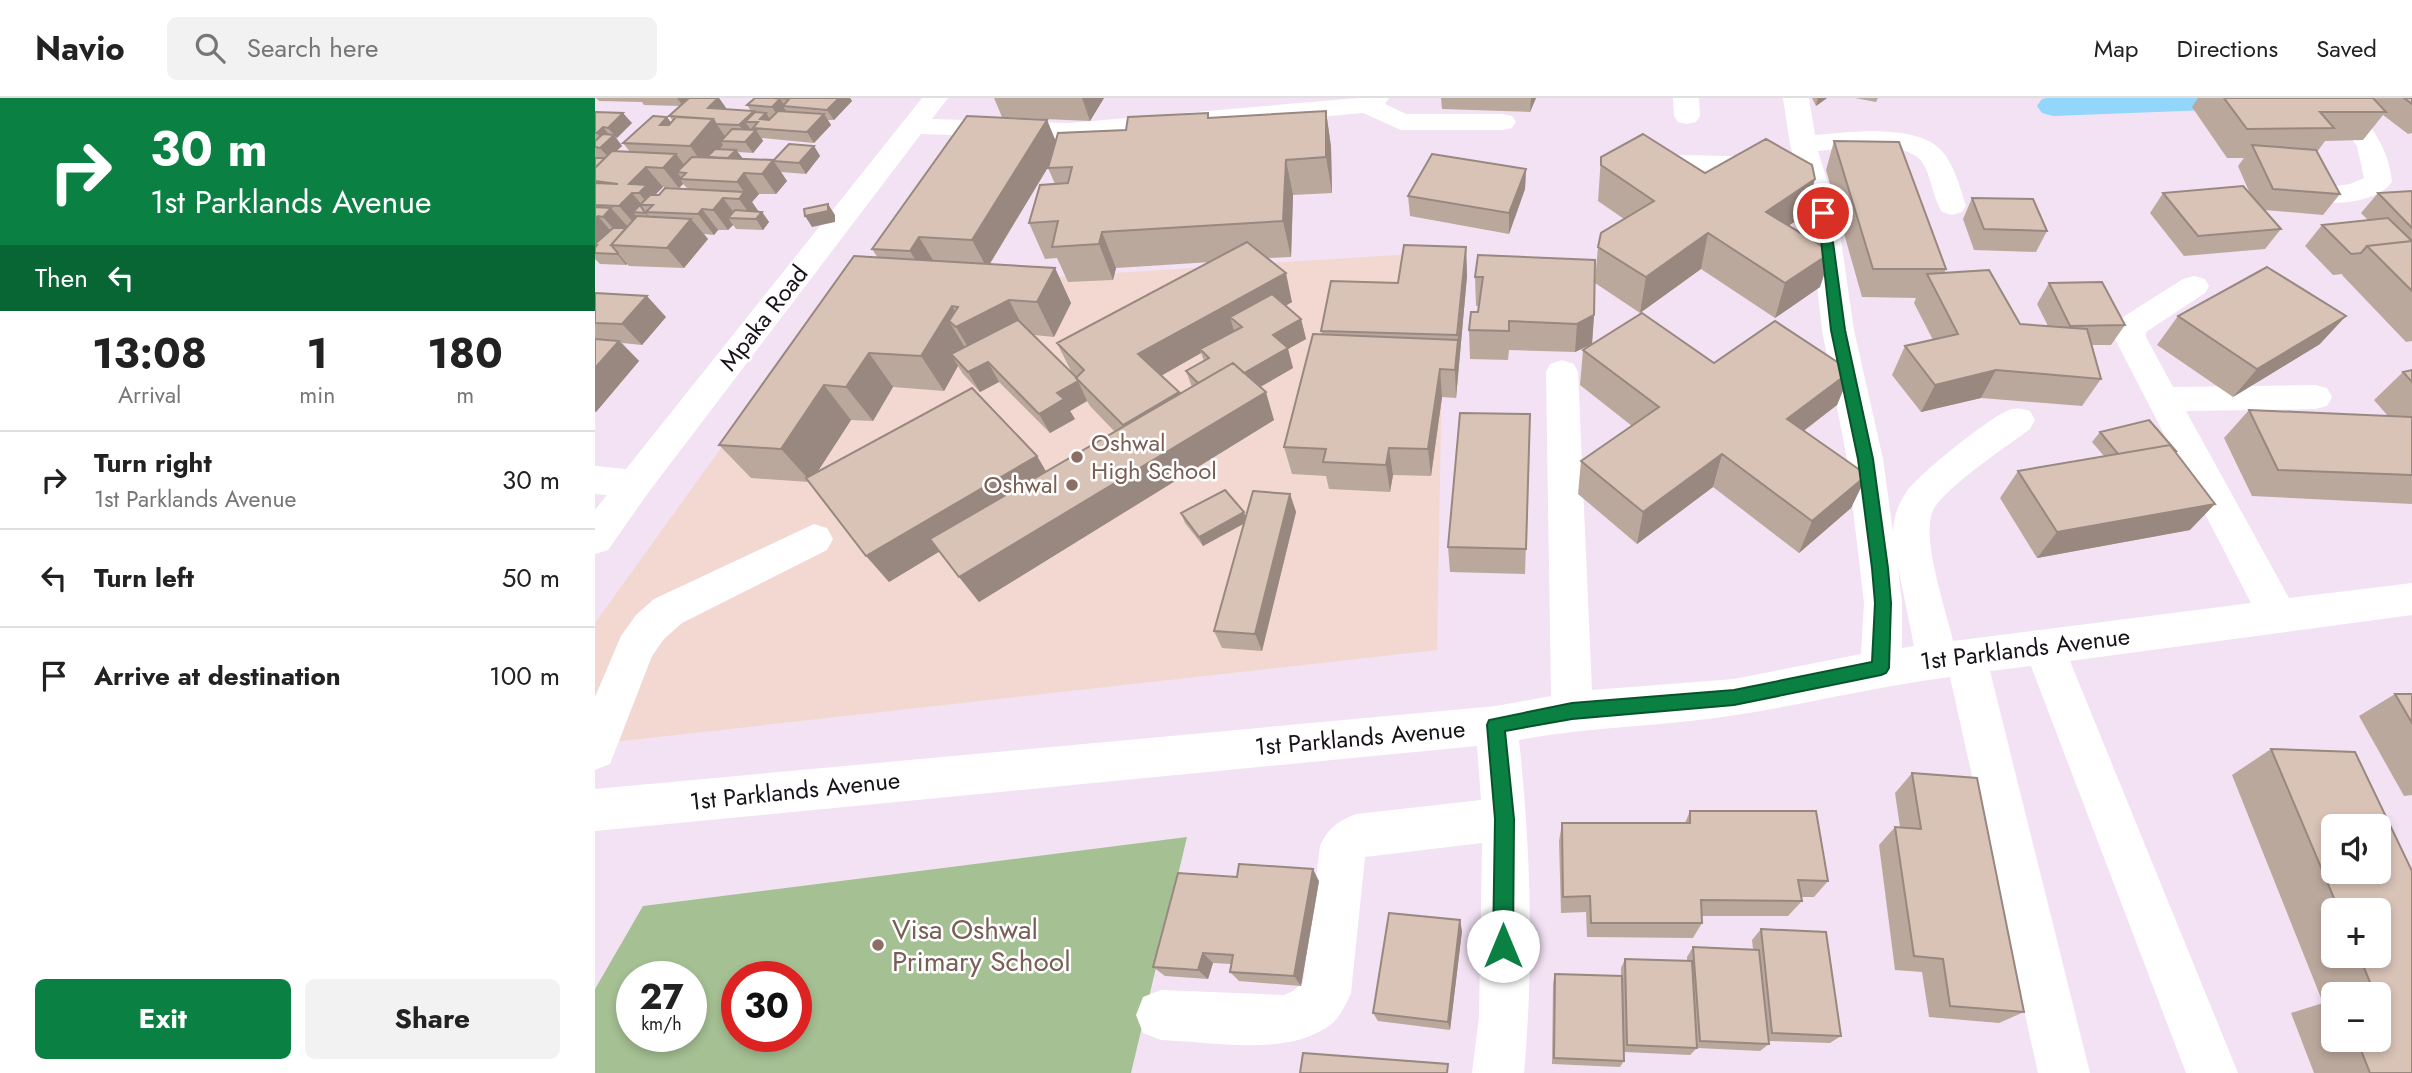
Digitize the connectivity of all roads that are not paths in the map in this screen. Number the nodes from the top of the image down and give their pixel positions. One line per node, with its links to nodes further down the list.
1 (935, 98): 6 (street, Mpaka Road)
2 (1796, 98): 7 (street)
3 (2333, 98): 9 (street)
4 (1372, 101): 5 (street); 6 (street)
5 (1503, 122)
6 (913, 126): 17 (street, Mpaka Road)
7 (1807, 155): 8 (street); 10 (street); 24 (street)
8 (1618, 161)
9 (2327, 195)
10 (1952, 206)
11 (2194, 286): 14 (street)
12 (1562, 372): 25 (street)
13 (2315, 397): 14 (street)
14 (2161, 399): 21 (street)
15 (2018, 420): 23 (street)
16 (595, 480): 17 (street)
17 (635, 483): 18 (street, Mpaka Road)
18 (595, 539)
19 (814, 539): 27 (street)
20 (2412, 599): 21 (street, 1st Parklands Avenue)
21 (2278, 617): 22 (street, 1st Parklands Avenue)
22 (2044, 646): 23 (street, 1st Parklands Avenue); 33 (street)
23 (1951, 658): 24 (street, 1st Parklands Avenue); 32 (street)
24 (1881, 668): 25 (street, 1st Parklands Avenue)
25 (1572, 711): 26 (street, 1st Parklands Avenue)
26 (1496, 725): 28 (street, 1st Parklands Avenue); 29 (street)
27 (595, 750)
28 (595, 810)
29 (1505, 819): 30 (street); 31 (street)
30 (1161, 1015)
31 (1499, 1073)
32 (2064, 1073)
33 (2212, 1073)

